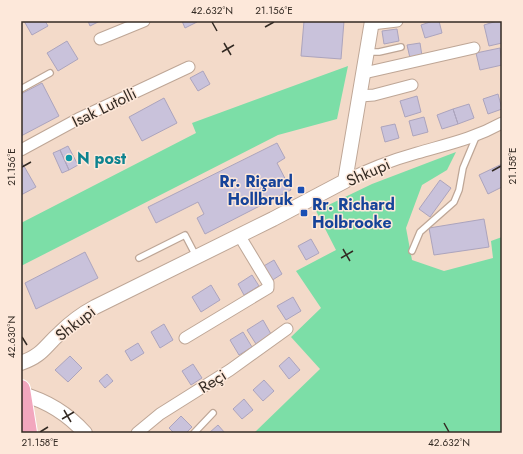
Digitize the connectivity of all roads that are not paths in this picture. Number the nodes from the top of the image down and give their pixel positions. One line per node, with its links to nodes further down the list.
1 (144, 21): 4 (street)
2 (397, 21): 3 (street)
3 (372, 22): 7 (street)
4 (100, 39)
5 (401, 47): 7 (lane)
6 (474, 48): 10 (street)
7 (368, 52): 10 (street)
8 (189, 67): 16 (street, Isak Lutolli)
9 (50, 73): 12 (lane)
10 (364, 74): 13 (street)
11 (412, 85): 13 (street)
12 (21, 89)
13 (360, 96): 17 (street)
14 (502, 123): 15 (street, Shkupi)
15 (476, 137): 17 (street, Shkupi); 19 (lane)
16 (21, 150)
17 (345, 181): 18 (street, Shkupi)
18 (240, 235): 20 (street, Shkupi); 23 (street)
19 (412, 251)
20 (196, 256): 21 (lane); 24 (street, Shkupi)
21 (139, 258)
22 (287, 329): 29 (street, Reçi)
23 (185, 338)
24 (21, 363)
25 (21, 391): 27 (main road); 28 (street)
26 (213, 413): 30 (lane)
27 (28, 433)
28 (85, 433)
29 (137, 433)
30 (194, 433)

